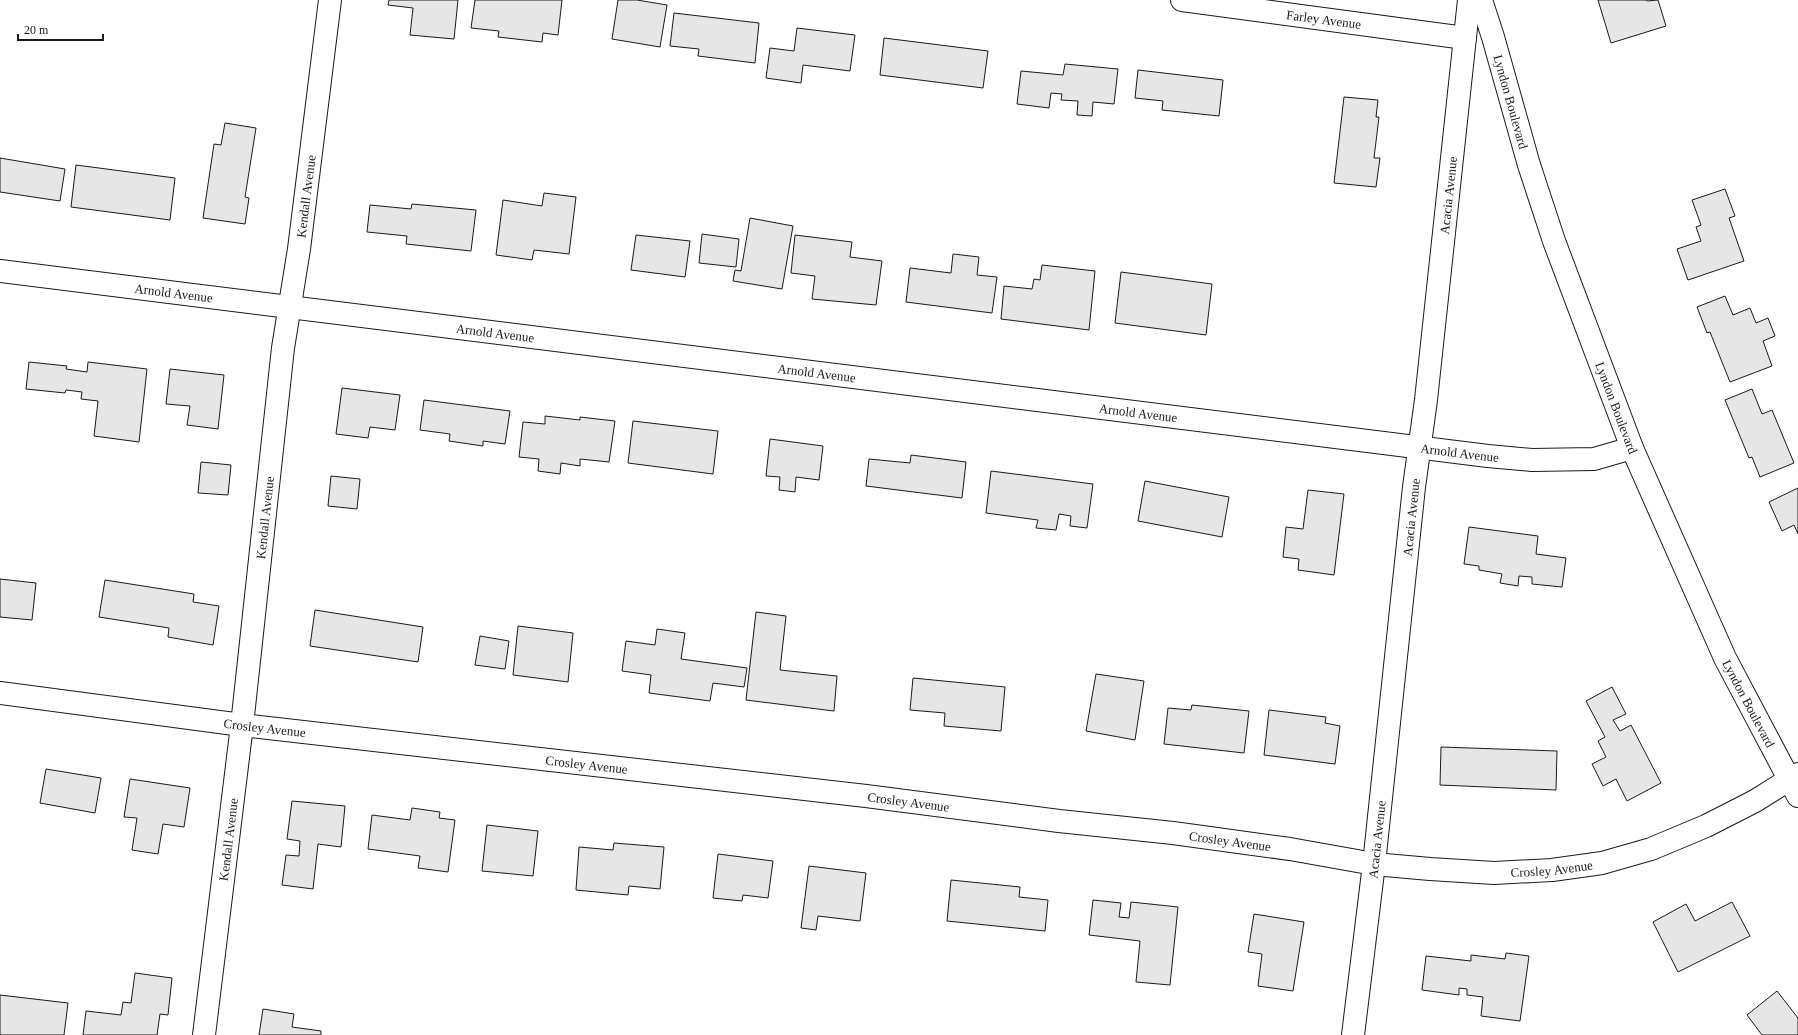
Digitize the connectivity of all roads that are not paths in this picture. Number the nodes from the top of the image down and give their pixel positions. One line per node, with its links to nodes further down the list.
1 (330, 0): 7 (street, Kendall Avenue)
2 (1182, 0): 5 (street, Farley Avenue)
3 (1469, 0): 5 (street, Acacia Avenue)
4 (1481, 0): 9 (street, Lyndon Boulevard)
5 (1465, 38): 8 (street, Acacia Avenue)
6 (0, 271): 7 (street, Arnold Avenue)
7 (290, 306): 8 (street, Arnold Avenue); 11 (street, Kendall Avenue)
8 (1419, 447): 9 (street, Arnold Avenue); 13 (street, Acacia Avenue)
9 (1632, 448): 12 (street, Lyndon Boulevard)
10 (0, 693): 11 (street, Crosley Avenue)
11 (242, 725): 13 (street, Crosley Avenue); 14 (street, Kendall Avenue)
12 (1795, 783): 13 (street, Crosley Avenue)
13 (1374, 864): 15 (street, Acacia Avenue)
14 (204, 1035)
15 (1353, 1035)

